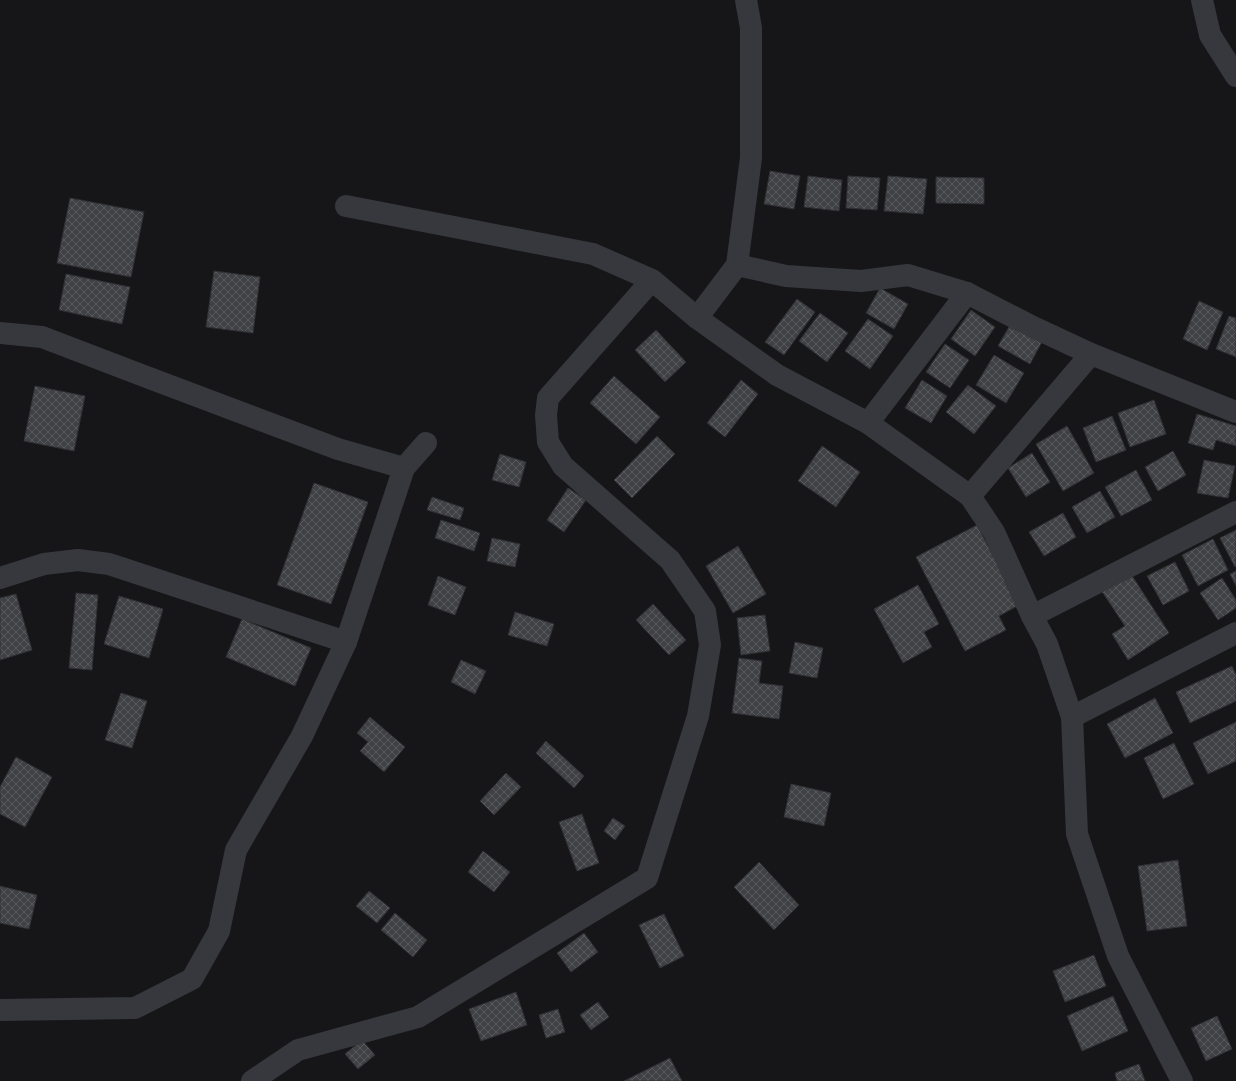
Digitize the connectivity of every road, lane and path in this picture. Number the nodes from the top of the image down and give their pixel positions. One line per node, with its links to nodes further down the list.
1 (746, 0): 5 (street)
2 (1202, 0): 3 (street)
3 (1236, 76)
4 (346, 206): 6 (street)
5 (736, 265): 7 (street); 8 (street)
6 (652, 280): 8 (street); 23 (street)
7 (967, 293): 10 (street); 12 (street)
8 (697, 318): 12 (street)
9 (0, 333): 14 (street)
10 (1091, 354): 11 (street); 15 (street)
11 (1236, 412)
12 (868, 423): 15 (street)
13 (426, 444): 14 (street)
14 (404, 468): 20 (street)
15 (970, 496): 18 (street)
16 (1236, 512): 18 (street)
17 (0, 578): 20 (street)
18 (1032, 616): 21 (street)
19 (1236, 633): 21 (street)
20 (346, 642): 22 (street)
21 (1072, 717): 24 (street)
22 (0, 1010)
23 (252, 1081)
24 (1182, 1081)

